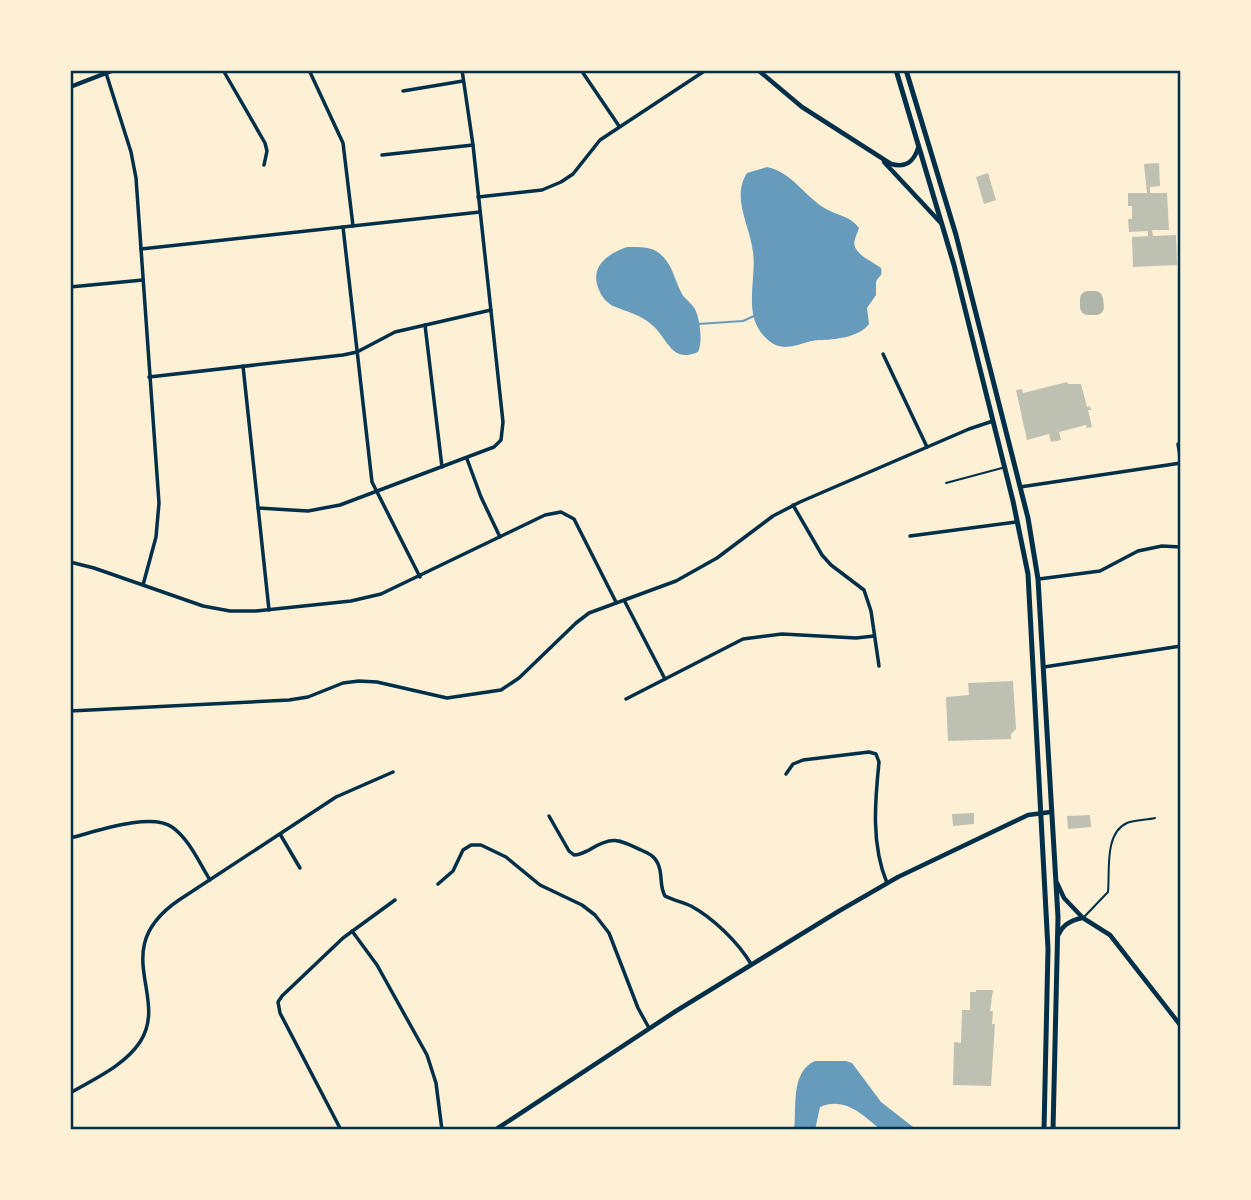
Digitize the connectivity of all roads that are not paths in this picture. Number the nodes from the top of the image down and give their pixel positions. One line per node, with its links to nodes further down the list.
1 (114, 70): 10 (street)
2 (223, 70): 19 (street)
3 (309, 70): 22 (street)
4 (462, 70): 11 (street)
5 (581, 70): 14 (street)
6 (706, 70): 14 (street)
7 (758, 70): 18 (street)
8 (896, 70): 15 (highway)
9 (906, 70): 42 (highway)
10 (106, 73): 12 (street); 25 (street)
11 (463, 81): 13 (street); 16 (street)
12 (71, 85)
13 (403, 91)
14 (619, 126): 20 (street)
15 (919, 144): 18 (street); 24 (highway)
16 (473, 145): 17 (street); 20 (street)
17 (382, 155)
18 (881, 159): 24 (street)
19 (264, 165)
20 (478, 197): 21 (street)
21 (480, 212): 22 (street); 28 (street)
22 (353, 226): 23 (street)
23 (343, 227): 25 (street); 30 (street)
24 (944, 230): 34 (highway)
25 (141, 249): 26 (street)
26 (143, 280): 27 (street); 33 (street)
27 (70, 287)
28 (491, 310): 29 (street); 37 (street)
29 (425, 325): 30 (street); 39 (street)
30 (357, 352): 32 (street); 43 (street)
31 (883, 354): 36 (street)
32 (243, 366): 33 (street); 45 (street)
33 (149, 377): 53 (street)
34 (993, 421): 36 (street); 40 (highway)
35 (1178, 444): 38 (street)
36 (927, 447): 44 (street)
37 (467, 459): 39 (street); 48 (street)
38 (1181, 463): 42 (street)
39 (442, 467): 43 (street)
40 (1005, 468): 41 (lane); 46 (highway)
41 (946, 483)
42 (1020, 487): 52 (highway)
43 (375, 492): 45 (street); 51 (street)
44 (793, 505): 54 (street); 57 (street)
45 (258, 508): 56 (street)
46 (1018, 521): 47 (street); 66 (highway)
47 (910, 536)
48 (500, 537): 51 (street); 55 (street)
49 (1181, 547): 52 (street)
50 (70, 562): 53 (street)
51 (420, 577): 56 (street)
52 (1038, 579): 60 (highway)
53 (143, 585): 56 (street)
54 (624, 600): 55 (street); 61 (street)
55 (615, 602): 63 (street)
56 (269, 610)
57 (874, 636): 59 (street); 61 (street)
58 (1181, 646): 60 (street)
59 (879, 666)
60 (1044, 667): 67 (highway)
61 (665, 679): 62 (street)
62 (626, 699)
63 (70, 711)
64 (393, 772): 70 (street)
65 (786, 774): 75 (street)
66 (1040, 812): 67 (street); 75 (street); 88 (highway)
67 (1051, 812): 74 (highway)
68 (549, 816): 81 (street)
69 (1155, 818): 78 (lane)
70 (280, 834): 72 (street); 73 (street)
71 (70, 838): 73 (street)
72 (300, 868)
73 (210, 880): 84 (street)
74 (1056, 880): 78 (street); 80 (highway)
75 (887, 883): 81 (street)
76 (438, 884): 83 (street)
77 (395, 900): 79 (street)
78 (1083, 918): 80 (street); 82 (street)
79 (352, 930): 85 (street); 86 (street)
80 (1058, 939): 89 (highway)
81 (751, 964): 83 (street)
82 (1181, 1026)
83 (649, 1028): 87 (street)
84 (70, 1093)
85 (341, 1130)
86 (442, 1130)
87 (495, 1130)
88 (1044, 1130)
89 (1053, 1130)

